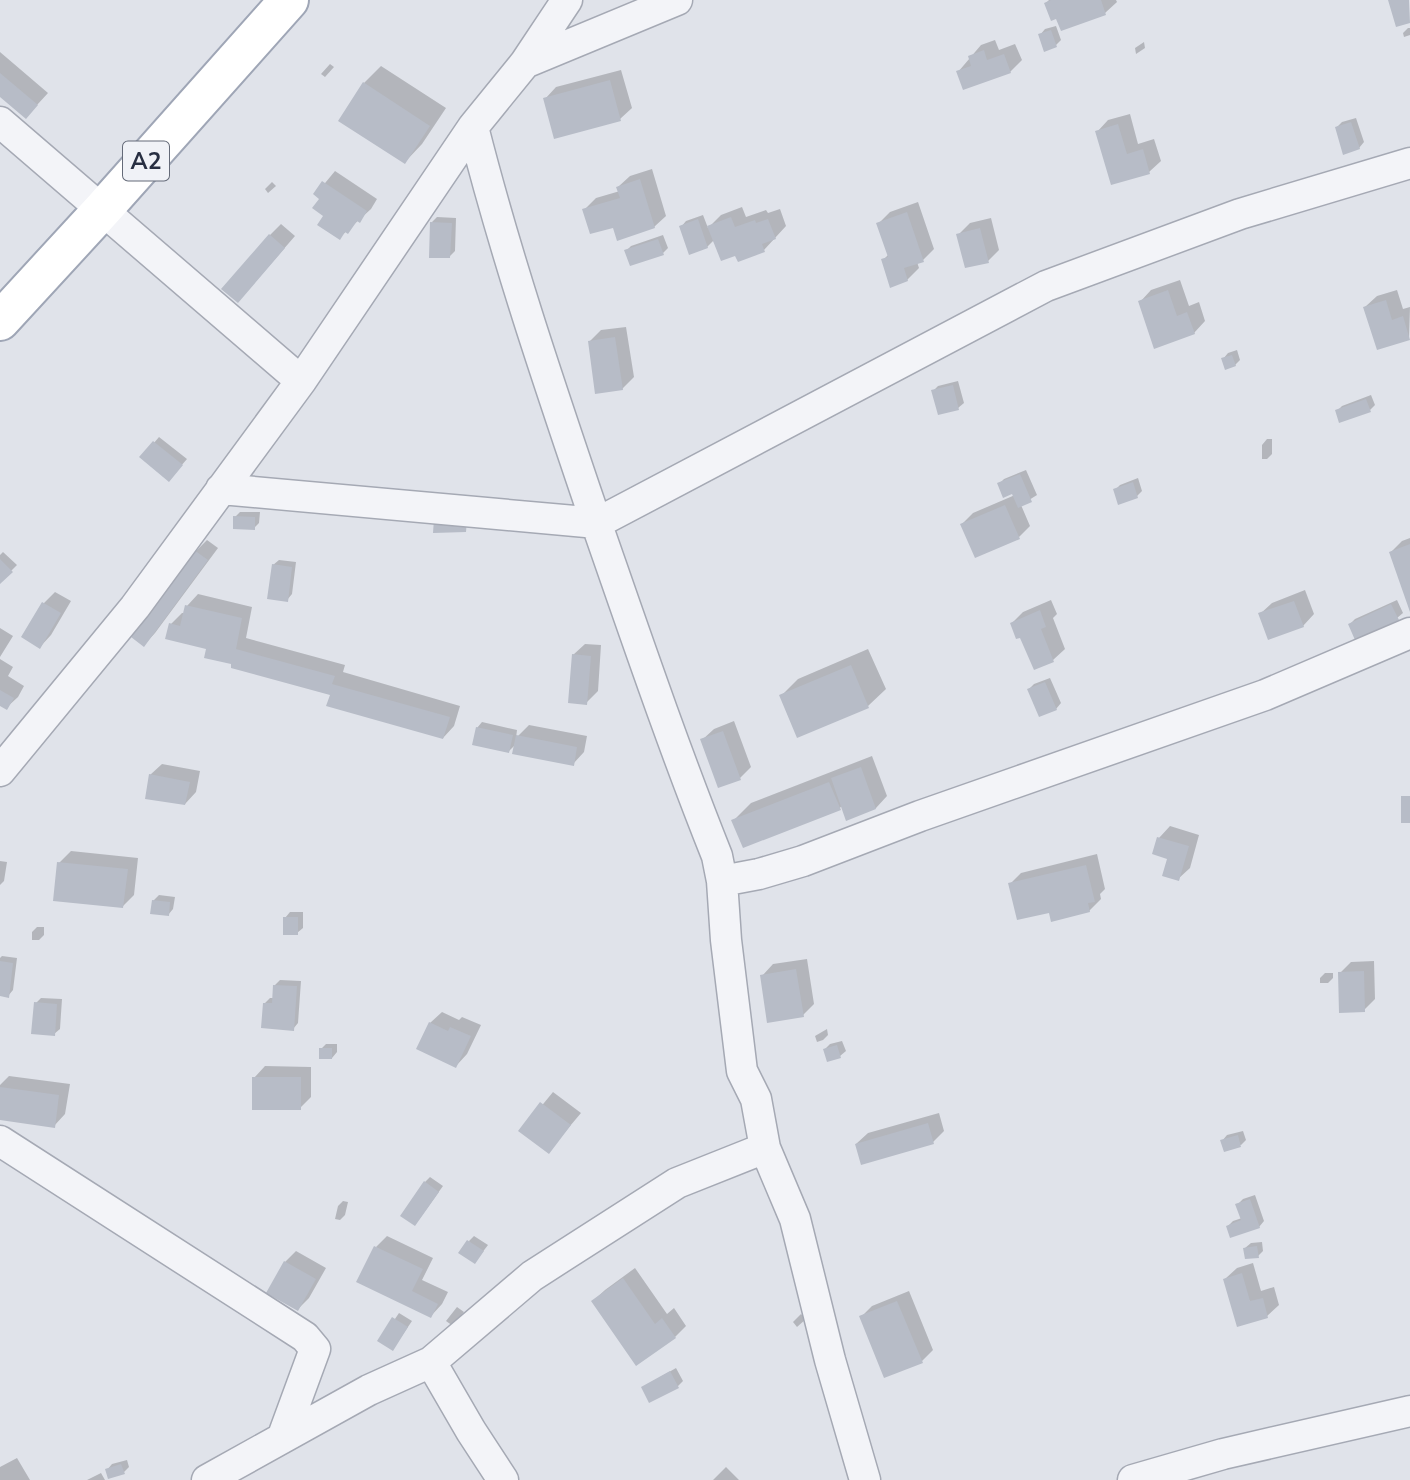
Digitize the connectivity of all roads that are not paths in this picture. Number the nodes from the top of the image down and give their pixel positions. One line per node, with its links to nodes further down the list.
1 (289, 0): 8 (main road, A2)
2 (567, 0): 4 (street)
3 (677, 0): 4 (street)
4 (525, 64): 6 (street)
5 (0, 122): 8 (street)
6 (473, 127): 10 (street); 12 (street)
7 (1410, 163): 12 (street)
8 (103, 209): 9 (main road, A2); 10 (street)
9 (0, 321)
10 (301, 381): 11 (street)
11 (221, 489): 12 (street); 14 (street)
12 (597, 523): 15 (street)
13 (1410, 633): 15 (street)
14 (0, 771)
15 (722, 881): 17 (street)
16 (0, 1141): 20 (street)
17 (765, 1148): 18 (street); 23 (street)
18 (431, 1362): 20 (street); 22 (street)
19 (1410, 1411): 24 (street)
20 (282, 1436): 21 (street)
21 (206, 1480)
22 (503, 1480)
23 (865, 1480)
24 (1133, 1480)

